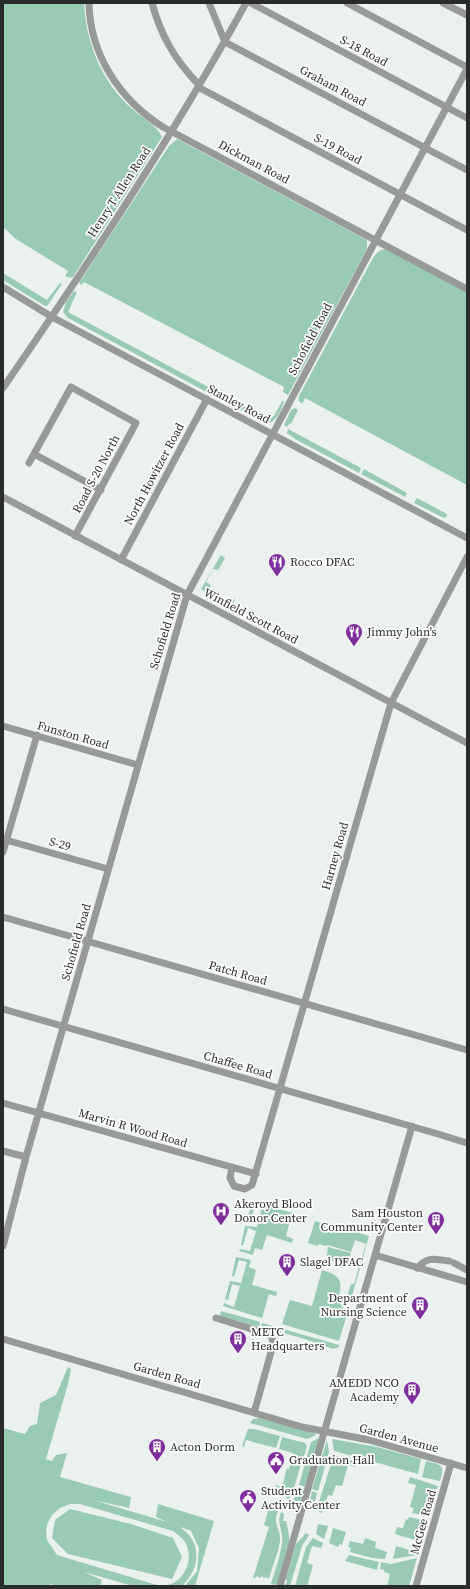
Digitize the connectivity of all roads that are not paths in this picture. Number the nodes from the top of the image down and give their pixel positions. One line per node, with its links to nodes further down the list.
1 (89, 3): 14 (street, Dickman Road)
2 (152, 3): 11 (street, S-19 Road)
3 (209, 3): 9 (street)
4 (246, 3): 9 (street, Henry T Allen Road)
5 (251, 3): 12 (street, S-18 Road)
6 (346, 3): 10 (street)
7 (444, 3): 8 (street)
8 (467, 16)
9 (225, 42): 11 (street, Henry T Allen Road); 15 (street, Graham Road)
10 (467, 68): 12 (street, Schofield Road)
11 (199, 86): 14 (street, Henry T Allen Road); 17 (street, S-19 Road)
12 (446, 107): 13 (street, S-18 Road); 15 (street, Schofield Road)
13 (467, 118)
14 (172, 131): 19 (street, Dickman Road); 22 (street, Henry T Allen Road)
15 (424, 148): 16 (street, Graham Road); 17 (street, Schofield Road)
16 (467, 170)
17 (400, 195): 18 (street, S-19 Road); 19 (street, Schofield Road)
18 (467, 230)
19 (376, 240): 21 (street, Dickman Road); 25 (street, Schofield Road)
20 (3, 287): 22 (street, Stanley Road)
21 (467, 288)
22 (52, 317): 23 (street, Henry T Allen Road); 24 (street, Stanley Road)
23 (3, 388)
24 (207, 399): 25 (street, Stanley Road); 33 (street, North Howitzer Road)
25 (272, 434): 31 (street, Stanley Road); 34 (street, Schofield Road)
26 (34, 454): 27 (street); 28 (street); 28 (street, Road S-20 North)
27 (28, 463)
28 (101, 490): 30 (street, Road S-20 North)
29 (3, 497): 30 (street, Winfield Scott Road)
30 (76, 536): 33 (street, Winfield Scott Road)
31 (467, 538)
32 (467, 557): 35 (street, Harney Road)
33 (121, 560): 34 (street, Winfield Scott Road)
34 (187, 594): 35 (street, Winfield Scott Road); 39 (street, Schofield Road)
35 (391, 703): 38 (street, Winfield Scott Road); 45 (street, Harney Road)
36 (3, 726): 37 (street, Funston Road)
37 (37, 736): 39 (street, Funston Road); 40 (street)
38 (467, 743)
39 (138, 765): 42 (street, Schofield Road)
40 (6, 840): 41 (street); 42 (street, S-29)
41 (3, 852)
42 (108, 869): 44 (street, Schofield Road)
43 (3, 917): 44 (street, Patch Road)
44 (87, 941): 45 (street, Patch Road); 47 (street, Schofield Road)
45 (304, 1004): 48 (street, Patch Road); 49 (street, Harney Road)
46 (3, 1009): 47 (street, Chaffee Road)
47 (63, 1027): 49 (street, Chaffee Road); 51 (street, Schofield Road)
48 (467, 1050)
49 (280, 1088): 52 (street, Chaffee Road); 57 (street, Harney Road)
50 (3, 1103): 51 (street, Marvin R Wood Road)
51 (38, 1113): 55 (street, Schofield Road); 56 (street, Marvin R Wood Road)
52 (412, 1126): 53 (street, Chaffee Road); 59 (street)
53 (467, 1143)
54 (3, 1151): 55 (street)
55 (26, 1158): 58 (street, Schofield Road)
56 (232, 1167): 57 (street, Marvin R Wood Road); 57 (street)
57 (256, 1174)
58 (3, 1246)
59 (375, 1255): 60 (street); 66 (street)
60 (417, 1268): 61 (street); 62 (street)
61 (467, 1270)
62 (467, 1282)
63 (216, 1318): 65 (street)
64 (3, 1339): 65 (street, Garden Road)
65 (254, 1413): 66 (street, Garden Road)
66 (324, 1431): 67 (street, Garden Avenue); 69 (street)
67 (451, 1463): 68 (street, Garden Avenue); 70 (street, McGee Road)
68 (467, 1468)
69 (280, 1586)
70 (416, 1586)

